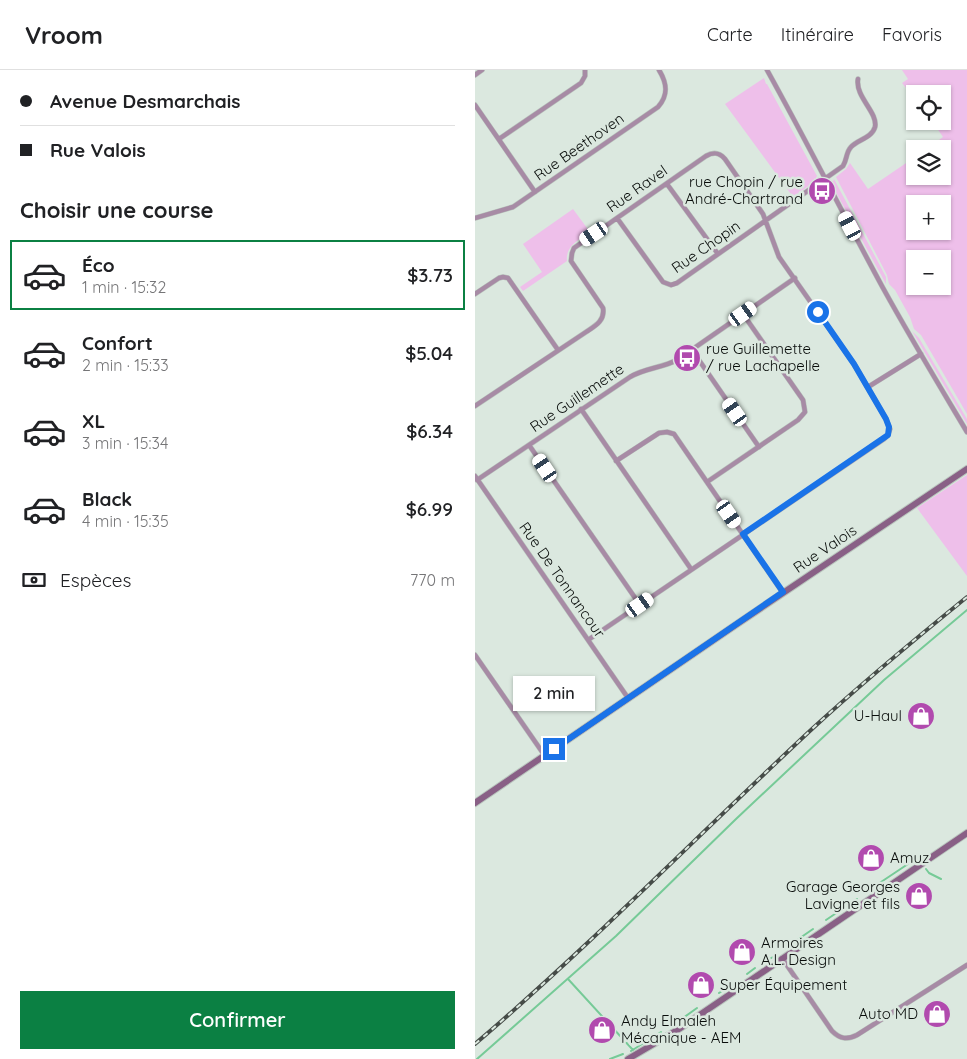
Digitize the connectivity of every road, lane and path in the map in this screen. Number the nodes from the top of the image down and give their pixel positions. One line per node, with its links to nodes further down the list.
1 (482, 70): 5 (street)
2 (585, 70): 8 (street)
3 (659, 70): 11 (street, Rue Beethoven)
4 (767, 70): 9 (street)
5 (475, 75)
6 (858, 79): 9 (street, Rue Chopin)
7 (475, 105): 8 (street)
8 (499, 139): 11 (street)
9 (826, 179): 14 (street, Rue Chopin); 21 (street)
10 (667, 184): 13 (street, Rue Ravel); 14 (street, Rue Ravel); 15 (street)
11 (535, 192): 12 (street, Rue Beethoven)
12 (475, 218)
13 (617, 218): 15 (street, Rue Chopin); 19 (street, Rue Ravel)
14 (766, 221): 15 (street, Rue Chopin); 16 (street)
15 (718, 254)
16 (795, 278): 18 (street, Rue Guillemette); 22 (street)
17 (475, 294): 19 (street)
18 (743, 314): 20 (street, Rue Guillemette); 27 (street)
19 (558, 350): 23 (street, Rue Ravel)
20 (692, 350): 24 (street, Rue Guillemette); 27 (street)
21 (921, 354): 22 (street); 25 (street)
22 (868, 386): 32 (street)
23 (475, 406)
24 (581, 409): 26 (street, Rue Guillemette); 28 (street)
25 (967, 432)
26 (529, 445): 30 (street, Rue Guillemette); 35 (street)
27 (759, 447): 31 (street)
28 (616, 461): 31 (street); 33 (street)
29 (967, 469): 34 (street, Rue Valois)
30 (476, 478): 36 (street, Rue De Tonnancour)
31 (707, 482): 32 (street)
32 (743, 534): 33 (street); 34 (street)
33 (691, 569): 35 (street)
34 (783, 592): 38 (street, Rue Valois)
35 (640, 605): 36 (street)
36 (588, 640): 38 (street, Rue De Tonnancour)
37 (475, 655): 39 (street)
38 (628, 698): 39 (street, Rue Valois)
39 (545, 756): 40 (street, Rue Valois)
40 (475, 803)
41 (967, 833): 42 (street)
42 (781, 958): 43 (street); 44 (street)
43 (967, 965)
44 (628, 1059)

